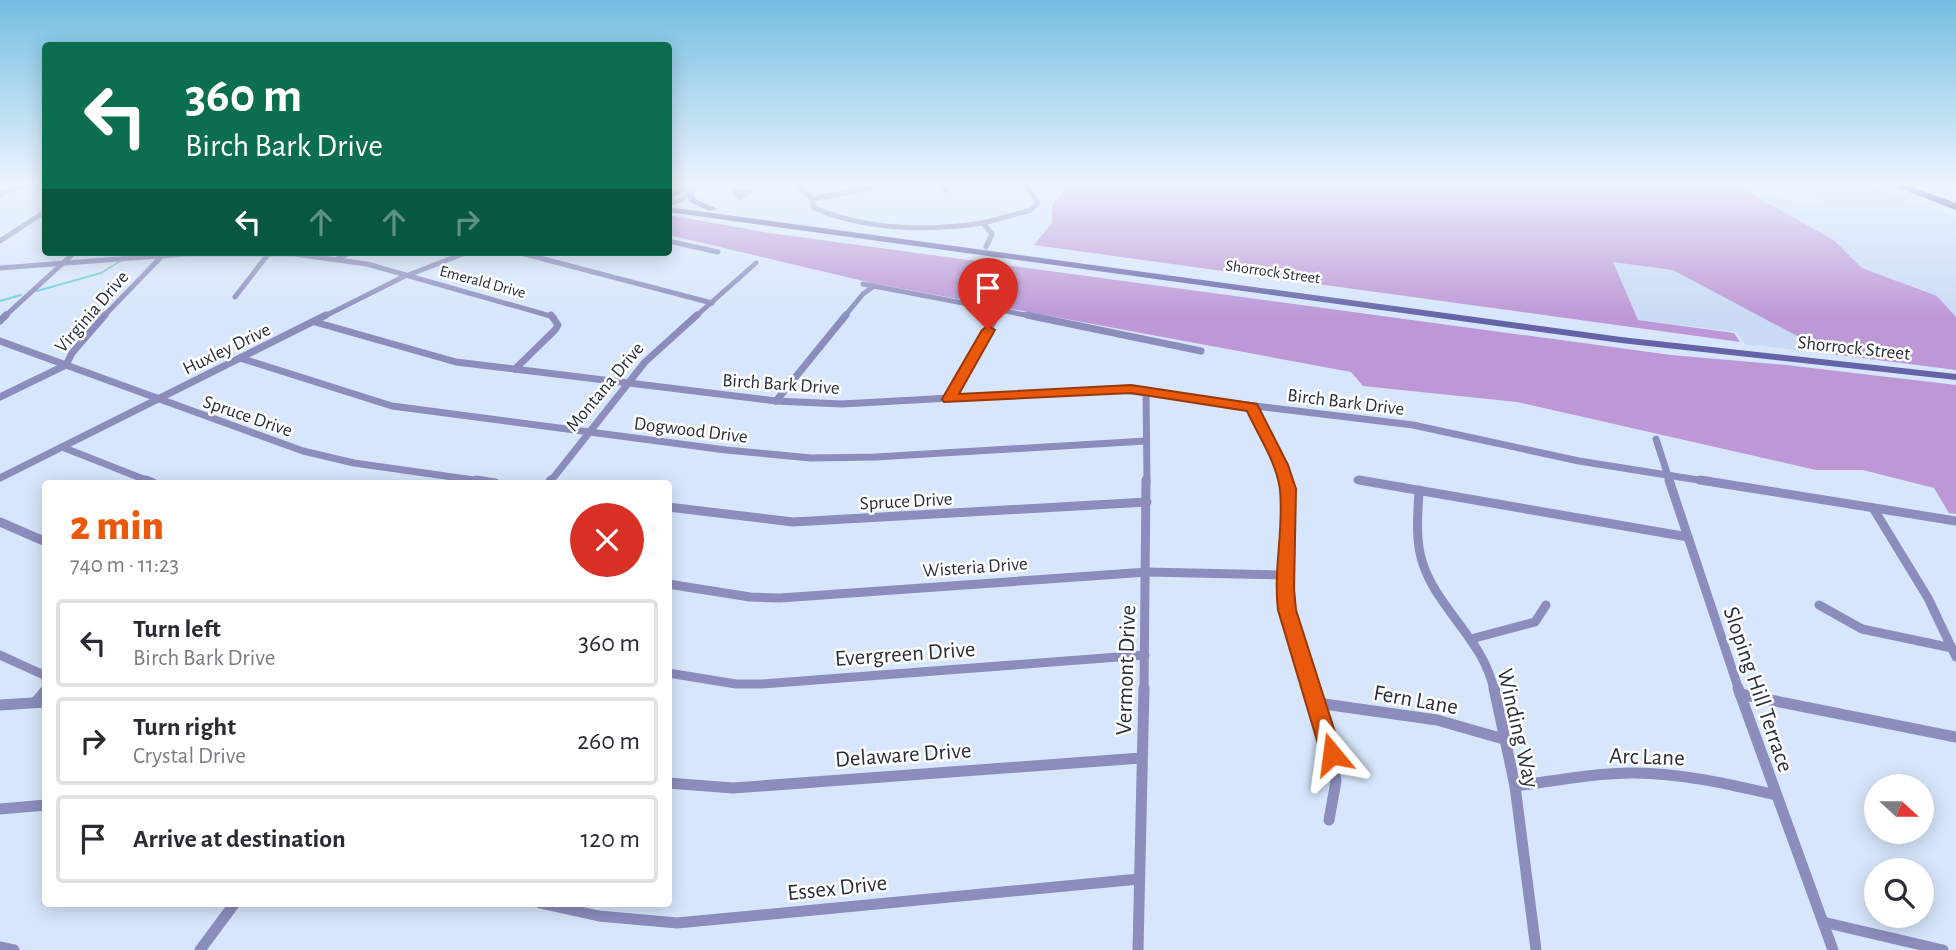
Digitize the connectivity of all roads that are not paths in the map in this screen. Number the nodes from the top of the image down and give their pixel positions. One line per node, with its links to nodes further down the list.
1 (18, 229): 5 (street)
2 (819, 229): 7 (main road, Shorrock Street)
3 (843, 229): 8 (main road, Shorrock Street)
4 (988, 229): 8 (street)
5 (0, 241)
6 (672, 242): 9 (street)
7 (908, 243): 8 (main road); 21 (main road, Shorrock Street)
8 (986, 247): 21 (main road); 33 (main road, Shorrock Street)
9 (718, 252)
10 (70, 256): 20 (street)
11 (150, 256): 20 (street, Emerald Drive)
12 (162, 256): 35 (street, Virginia Drive)
13 (267, 256): 26 (street)
14 (310, 256): 18 (street, Emerald Drive)
15 (342, 256): 18 (street)
16 (458, 256): 23 (street, Huxley Drive)
17 (532, 256): 27 (street)
18 (337, 258): 23 (street, Emerald Drive)
19 (756, 262): 27 (street, Montana Drive)
20 (62, 263): 22 (street, Emerald Drive); 29 (street)
21 (1057, 264): 33 (main road, Shorrock Street)
22 (0, 268)
23 (408, 275): 30 (street, Huxley Drive); 36 (street, Emerald Drive)
24 (863, 284): 25 (street)
25 (874, 286): 28 (street); 43 (street)
26 (235, 297)
27 (712, 303): 38 (street, Montana Drive)
28 (1002, 309): 32 (street); 42 (street)
29 (0, 321)
30 (314, 321): 34 (street, Huxley Drive); 36 (street, Birch Bark Drive)
31 (0, 341): 35 (street, Spruce Drive)
32 (1200, 351)
33 (1749, 353): 37 (main road, Shorrock Street)
34 (240, 358): 41 (street, Huxley Drive); 45 (street, Dogwood Drive)
35 (66, 365): 40 (street, Virginia Drive); 41 (street, Spruce Drive)
36 (515, 369): 38 (street, Birch Bark Drive)
37 (1956, 377)
38 (629, 383): 43 (street, Birch Bark Drive); 45 (street, Montana Drive)
39 (1146, 391): 42 (street, Birch Bark Drive); 44 (street, Birch Bark Drive); 47 (street, Vermont Drive)
40 (0, 397)
41 (158, 399): 48 (street, Huxley Drive); 54 (street, Spruce Drive)
42 (949, 399): 43 (street, Birch Bark Drive)
43 (776, 401)
44 (1252, 407): 51 (street, Birch Bark Drive); 66 (street)
45 (590, 432): 47 (street, Dogwood Drive); 55 (street, Montana Drive)
46 (1656, 439): 51 (street, Sloping Hill Terrace)
47 (1146, 441): 58 (street, Vermont Drive)
48 (62, 447): 50 (street, Huxley Drive); 53 (street)
49 (0, 468): 50 (street)
50 (9, 473): 52 (street, Huxley Drive)
51 (1669, 476): 60 (street, Birch Bark Drive); 63 (street, Sloping Hill Terrace)
52 (0, 478)
53 (145, 480)
54 (476, 480)
55 (551, 480)
56 (1357, 480): 57 (street)
57 (1419, 490): 63 (street); 70 (street, Winding Way)
58 (1147, 502): 59 (street, Spruce Drive); 65 (street, Vermont Drive)
59 (672, 507)
60 (1873, 508): 61 (street, Birch Bark Drive); 71 (street)
61 (1956, 521)
62 (0, 522): 64 (street)
63 (1688, 537): 76 (street, Sloping Hill Terrace)
64 (42, 540)
65 (1147, 572): 66 (street, Wisteria Drive); 67 (street, Wisteria Drive); 73 (street, Vermont Drive)
66 (1286, 575): 78 (street)
67 (672, 584)
68 (1546, 605): 70 (street)
69 (1819, 605): 71 (street)
70 (1471, 639): 81 (street, Winding Way)
71 (1954, 653)
72 (0, 655): 75 (street)
73 (1145, 655): 74 (street, Evergreen Drive); 82 (street, Vermont Drive)
74 (672, 674)
75 (42, 675)
76 (1740, 694): 80 (street); 85 (street, Sloping Hill Terrace)
77 (41, 702): 79 (street)
78 (1317, 703): 81 (street, Fern Lane); 88 (street)
79 (0, 705)
80 (1956, 737)
81 (1507, 740): 84 (street, Winding Way)
82 (1141, 758): 83 (street, Delaware Drive); 89 (street, Vermont Drive)
83 (672, 783)
84 (1515, 786): 85 (street, Arc Lane); 97 (street, Winding Way)
85 (1776, 796): 92 (street, Sloping Hill Terrace)
86 (42, 805): 87 (street)
87 (0, 808)
88 (1329, 820)
89 (1139, 879): 91 (street, Essex Drive); 96 (street, Vermont Drive)
90 (231, 907): 95 (street)
91 (558, 907)
92 (1823, 922): 98 (street, Sloping Hill Terrace); 99 (street)
93 (0, 947): 94 (street)
94 (14, 950)
95 (200, 950)
96 (1138, 950)
97 (1536, 950)
98 (1833, 950)
99 (1943, 950)

